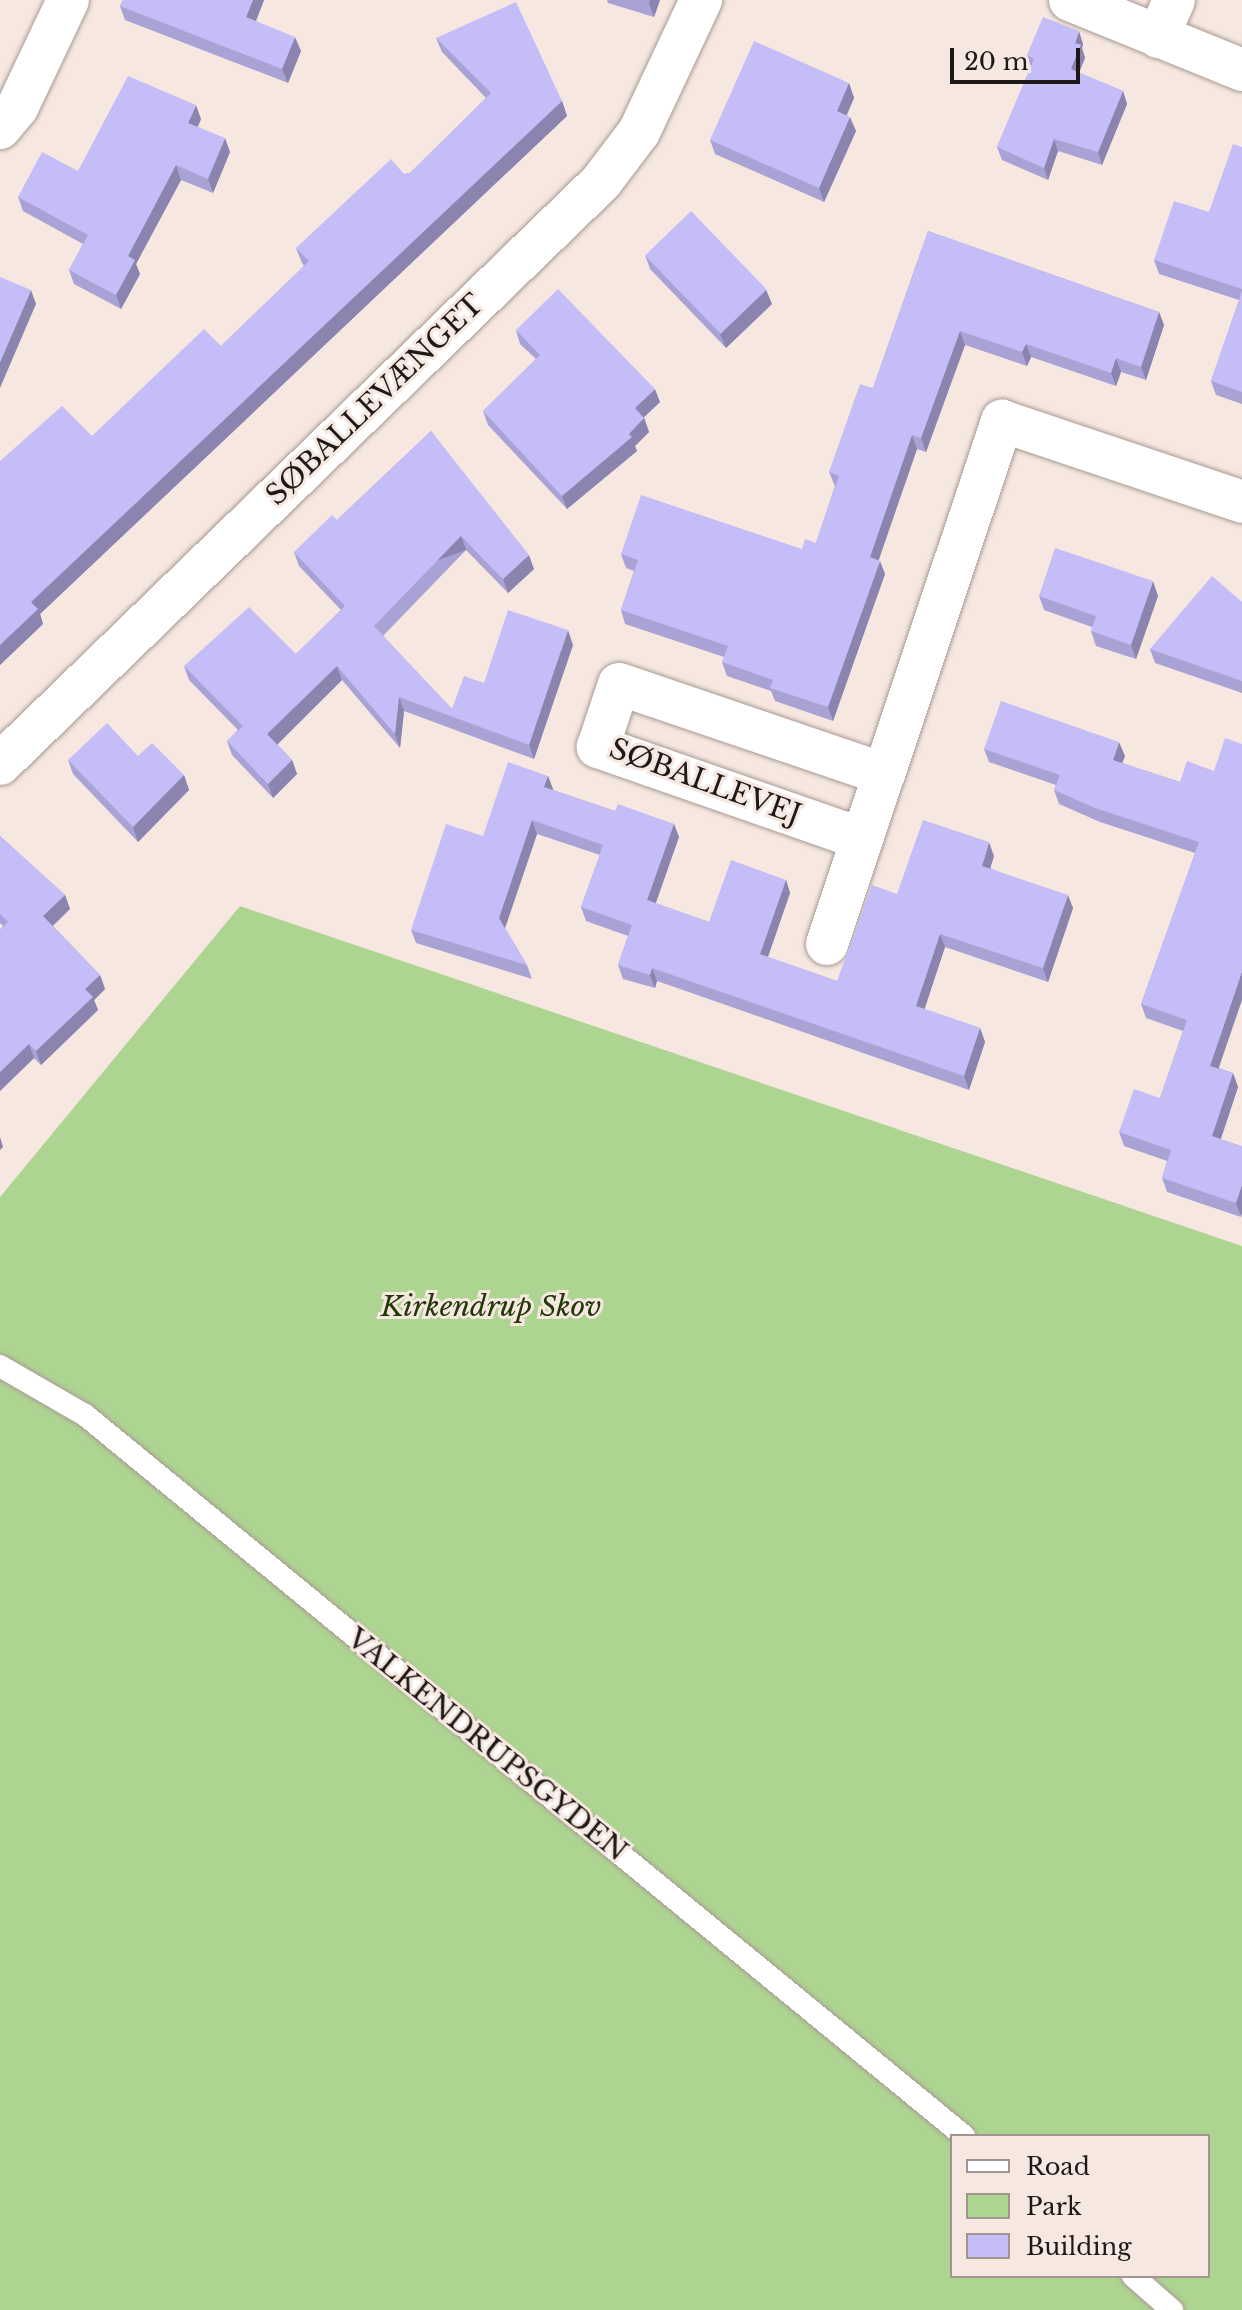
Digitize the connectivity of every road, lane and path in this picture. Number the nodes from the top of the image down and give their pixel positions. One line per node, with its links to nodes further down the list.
1 (68, 0): 6 (street)
2 (701, 0): 8 (street, SØBALLEVÆNGET)
3 (1070, 0): 4 (street)
4 (1166, 19): 5 (street)
5 (1242, 70)
6 (0, 128)
7 (1242, 502): 9 (street)
8 (0, 764)
9 (884, 774): 10 (street); 10 (street, SØBALLEVEJ)
10 (862, 839): 11 (street)
11 (827, 944)
12 (0, 1366): 13 (lane, VALKENDRUPSGYDEN)
13 (962, 2134)
14 (1135, 2278): 15 (lane)
15 (1172, 2310)

